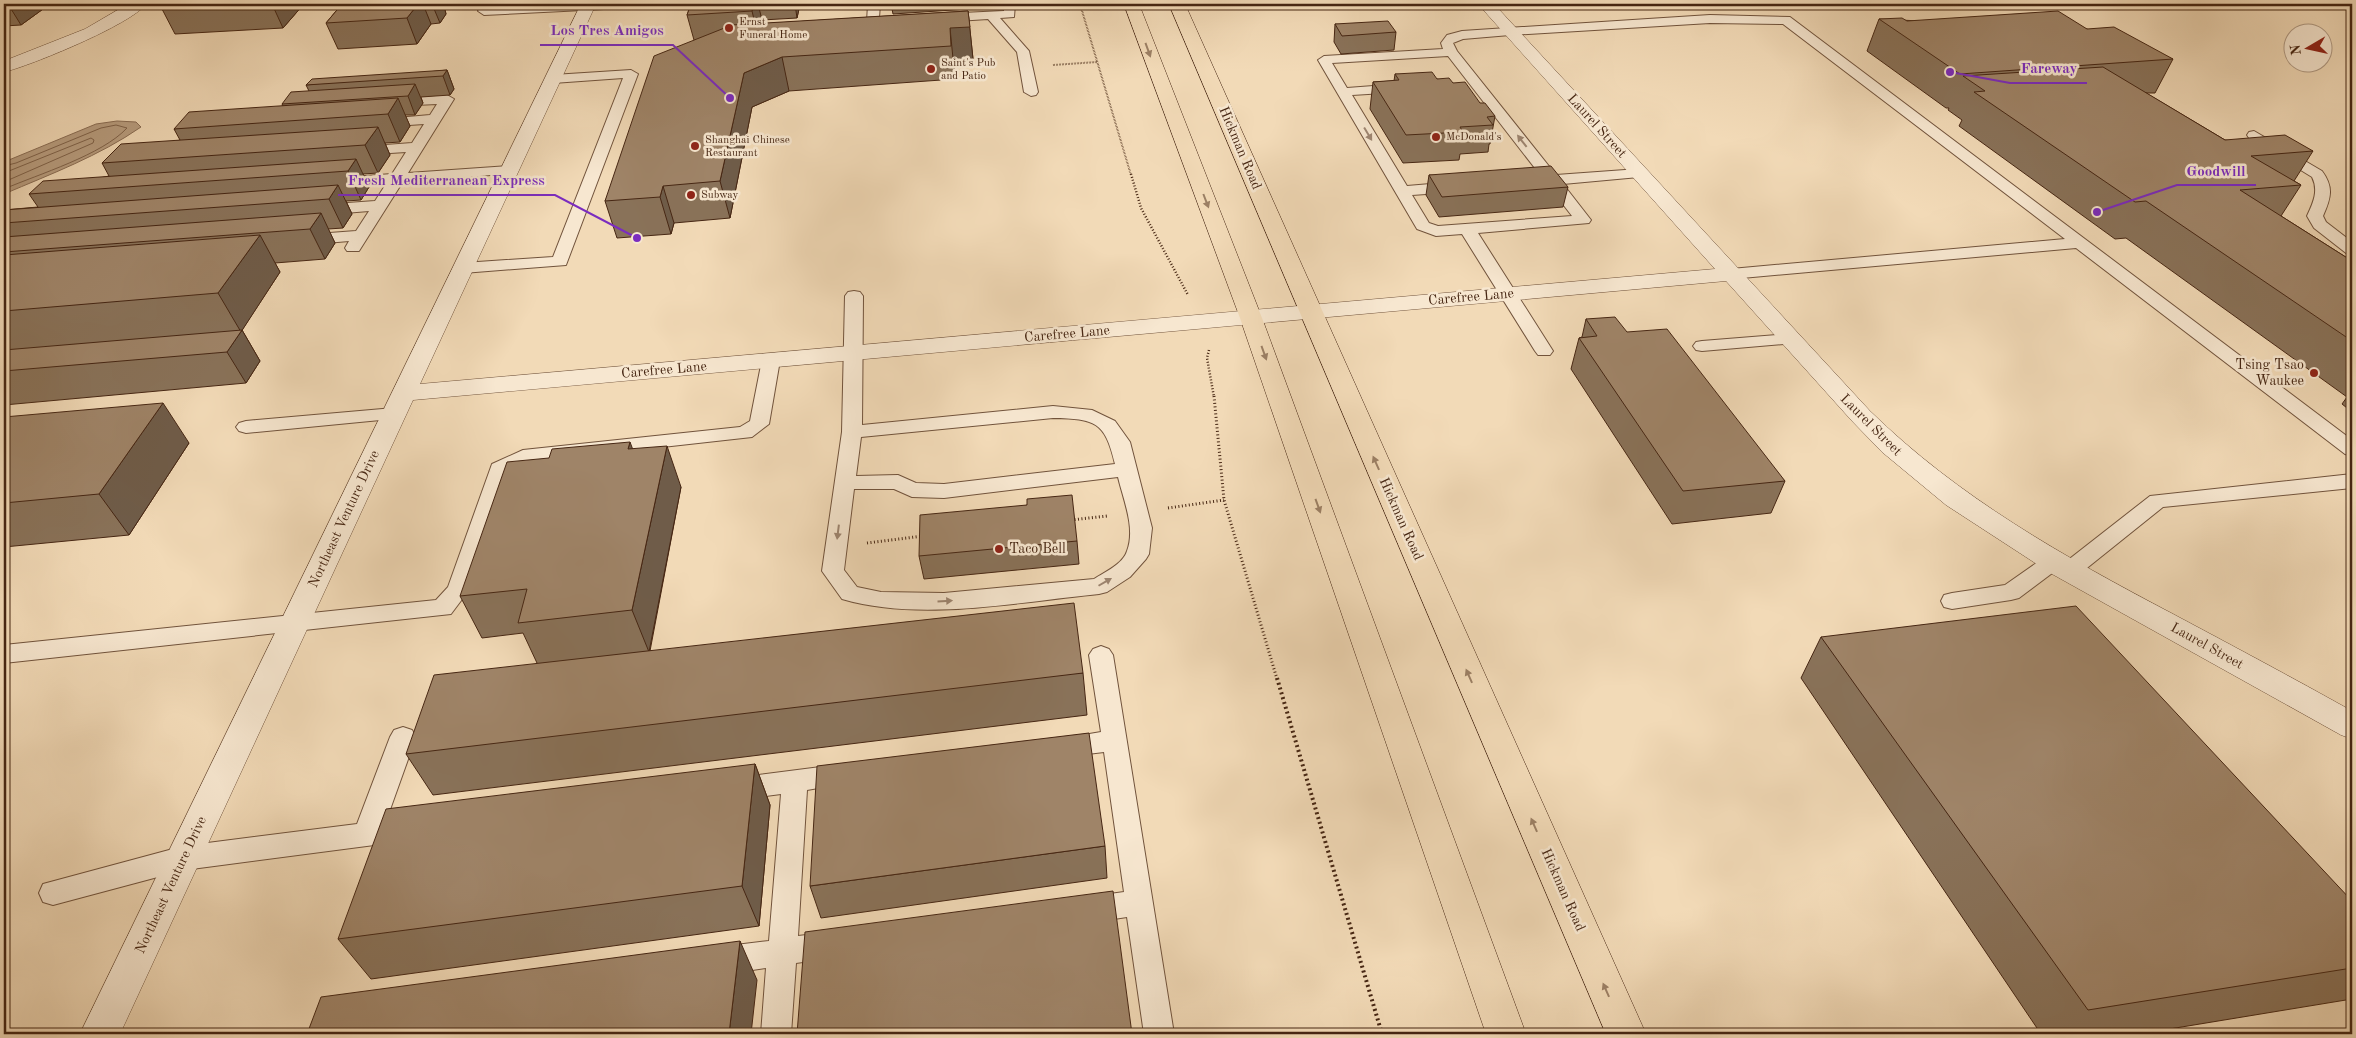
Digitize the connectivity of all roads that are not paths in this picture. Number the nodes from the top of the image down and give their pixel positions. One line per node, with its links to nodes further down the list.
1 (138, 4): 15 (street)
2 (488, 4): 9 (lane)
3 (624, 4): 9 (lane)
4 (874, 4): 12 (lane)
5 (1009, 4): 10 (lane)
6 (1131, 4): 47 (highway, one-way to 47)
7 (1177, 4): 46 (highway, Hickman Road)
8 (1486, 4): 13 (street, Laurel Street)
9 (588, 5): 16 (street, Northeast Venture Drive)
10 (991, 15): 11 (lane); 20 (lane)
11 (932, 19)
12 (912, 20)
13 (1510, 31): 14 (lane); 29 (street, Laurel Street); 40 (lane)
14 (1451, 52): 17 (lane); 21 (lane)
15 (4, 67)
16 (553, 79): 28 (street, Northeast Venture Drive); 42 (lane)
17 (1476, 83): 18 (lane); 31 (lane, one-way to 17)
18 (1457, 84)
19 (1409, 88): 21 (lane)
20 (1030, 92)
21 (1343, 92): 35 (lane, one-way to 35)
22 (380, 103): 23 (lane)
23 (434, 119): 24 (lane); 26 (lane)
24 (366, 124)
25 (2254, 135): 41 (lane)
26 (416, 147): 27 (lane); 30 (lane)
27 (348, 152)
28 (509, 170): 30 (lane); 42 (street, Northeast Venture Drive)
29 (1639, 173): 31 (lane); 43 (street, Laurel Street)
30 (396, 178): 33 (lane); 36 (lane)
31 (1552, 180): 32 (lane); 38 (lane)
32 (1533, 181)
33 (318, 184)
34 (1468, 186): 35 (lane)
35 (1402, 191): 38 (lane)
36 (379, 205): 37 (lane); 39 (lane)
37 (300, 211)
38 (1466, 229): 44 (lane)
39 (291, 241)
40 (2079, 243): 43 (lane); 56 (lane)
41 (2352, 250)
42 (463, 268): 53 (street, Northeast Venture Drive)
43 (1731, 274): 44 (street, Carefree Lane); 48 (street, Laurel Street)
44 (1508, 293): 46 (street, Carefree Lane); 50 (lane)
45 (854, 296): 51 (lane)
46 (1310, 311): 47 (street, Carefree Lane); 85 (highway, Hickman Road, one-way to 46)
47 (1251, 318): 51 (street, Carefree Lane); 84 (highway, one-way to 84)
48 (1790, 339): 49 (lane); 60 (street, Laurel Street)
49 (1702, 346)
50 (1544, 351)
51 (852, 353): 52 (street, Carefree Lane); 55 (lane)
52 (771, 360): 53 (street, Carefree Lane); 62 (lane)
53 (399, 403): 54 (lane); 62 (street, Northeast Venture Drive)
54 (246, 427)
55 (852, 432): 57 (lane); 59 (lane)
56 (2352, 450)
57 (1127, 469): 59 (lane); 59 (lane, one-way to 57)
58 (2352, 480): 60 (lane)
59 (844, 483)
60 (2061, 566): 61 (lane); 65 (street, Laurel Street)
61 (1952, 601)
62 (295, 622): 63 (lane); 74 (street, Northeast Venture Drive)
63 (4, 654)
64 (1102, 655): 67 (lane)
65 (2352, 726)
66 (403, 737): 73 (lane)
67 (1115, 741): 68 (lane); 76 (lane)
68 (1038, 751)
69 (873, 772): 70 (lane)
70 (795, 781): 71 (lane); 79 (lane)
71 (708, 792)
72 (426, 828): 73 (lane)
73 (367, 835): 74 (lane)
74 (184, 858): 75 (lane); 81 (street, Northeast Venture Drive)
75 (53, 893)
76 (1139, 903): 77 (lane); 83 (lane)
77 (1060, 914)
78 (862, 941): 79 (lane)
79 (783, 952): 80 (lane); 82 (lane)
80 (695, 964)
81 (100, 1034)
82 (776, 1034)
83 (1159, 1034)
84 (1506, 1034)
85 (1626, 1034)

